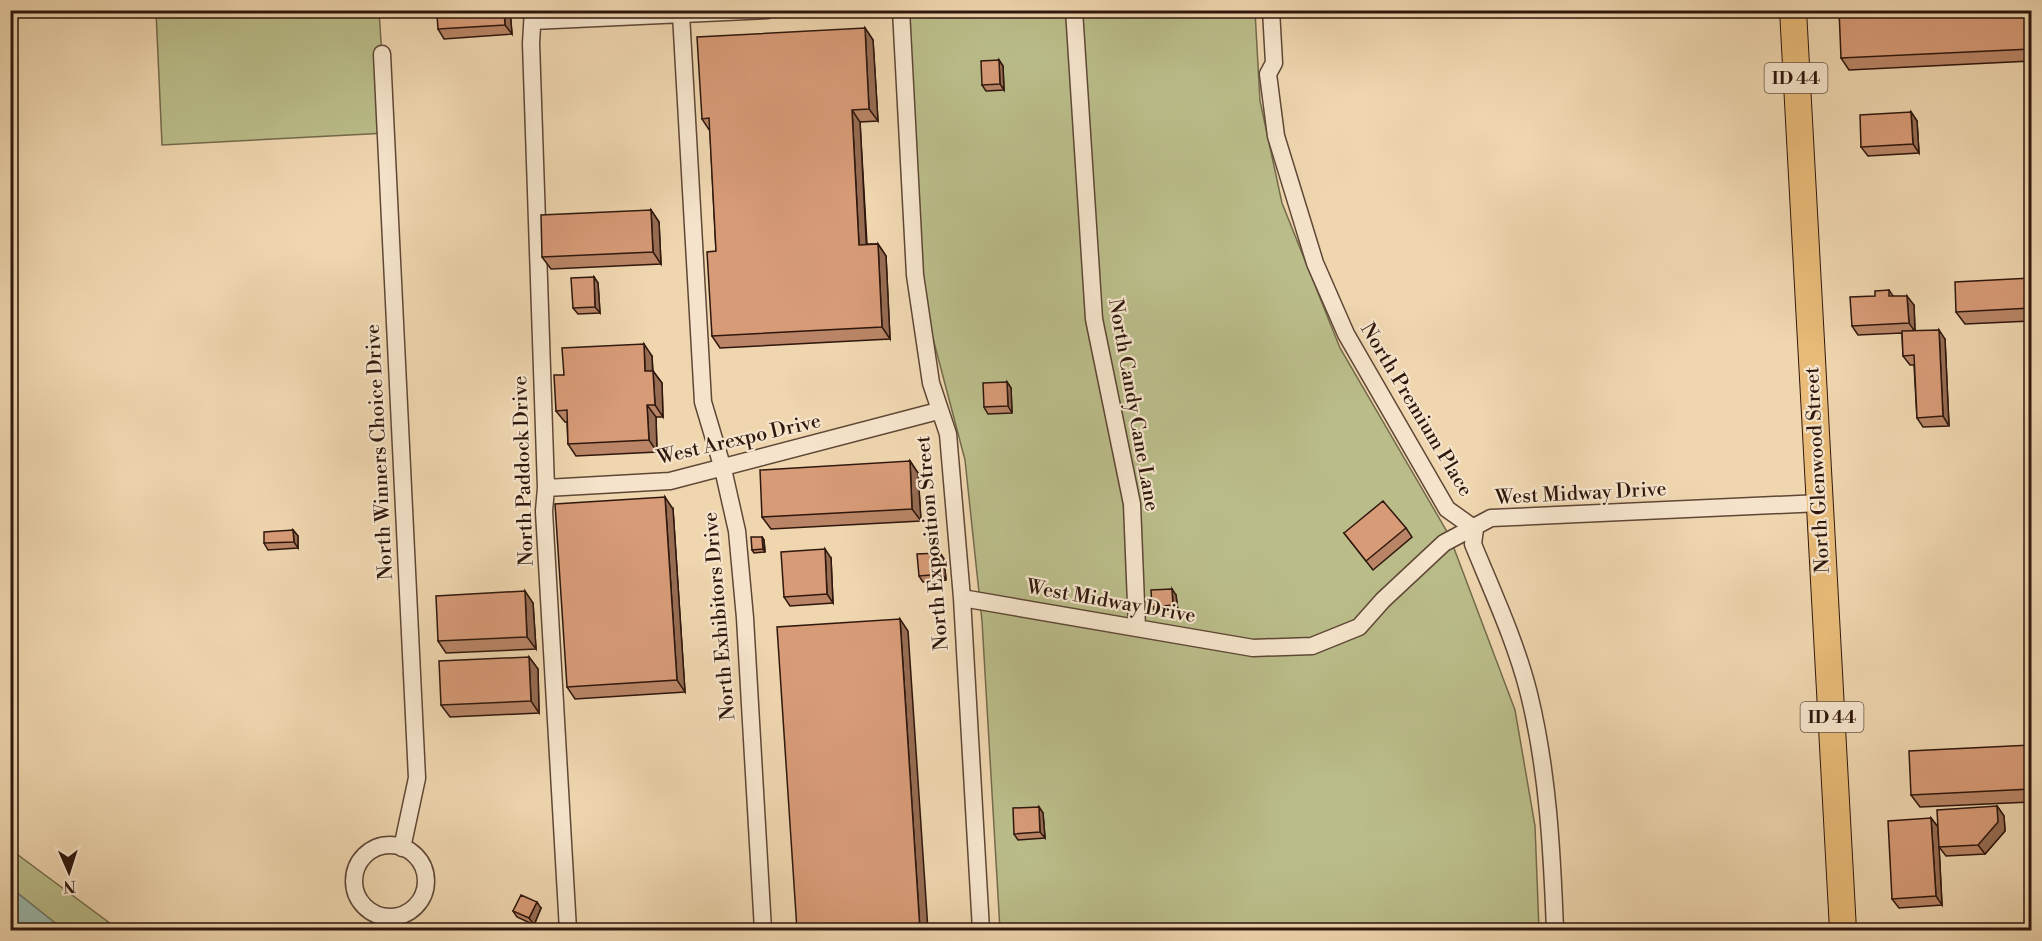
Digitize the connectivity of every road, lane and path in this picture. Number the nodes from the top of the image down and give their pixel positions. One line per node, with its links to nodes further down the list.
1 (767, 10): 6 (street)
2 (902, 10): 9 (street, North Exposition Street)
3 (1074, 10): 15 (street, North Candy Cane Lane)
4 (1271, 10): 13 (street, North Premium Place)
5 (1792, 10): 12 (main road, North Glenwood Street / ID 44)
6 (681, 14): 7 (street); 10 (street, North Exhibitors Drive)
7 (533, 16): 11 (street, North Paddock Drive)
8 (382, 54): 16 (street, North Winners Choice Drive)
9 (938, 411): 10 (street, West Arexpo Drive); 14 (street, North Exposition Street)
10 (723, 469): 11 (street, West Arexpo Drive); 20 (street, North Exhibitors Drive)
11 (546, 488): 19 (street, North Paddock Drive)
12 (1820, 503): 13 (street, West Midway Drive); 23 (main road, North Glenwood Street / ID 44)
13 (1474, 529): 15 (street, West Midway Drive); 22 (street)
14 (962, 598): 15 (street, West Midway Drive); 21 (street, North Exposition Street)
15 (1137, 628)
16 (402, 848): 17 (street); 17 (street)
17 (373, 913): 18 (street)
18 (381, 930)
19 (568, 930)
20 (763, 930)
21 (981, 930)
22 (1556, 930)
23 (1844, 930)

